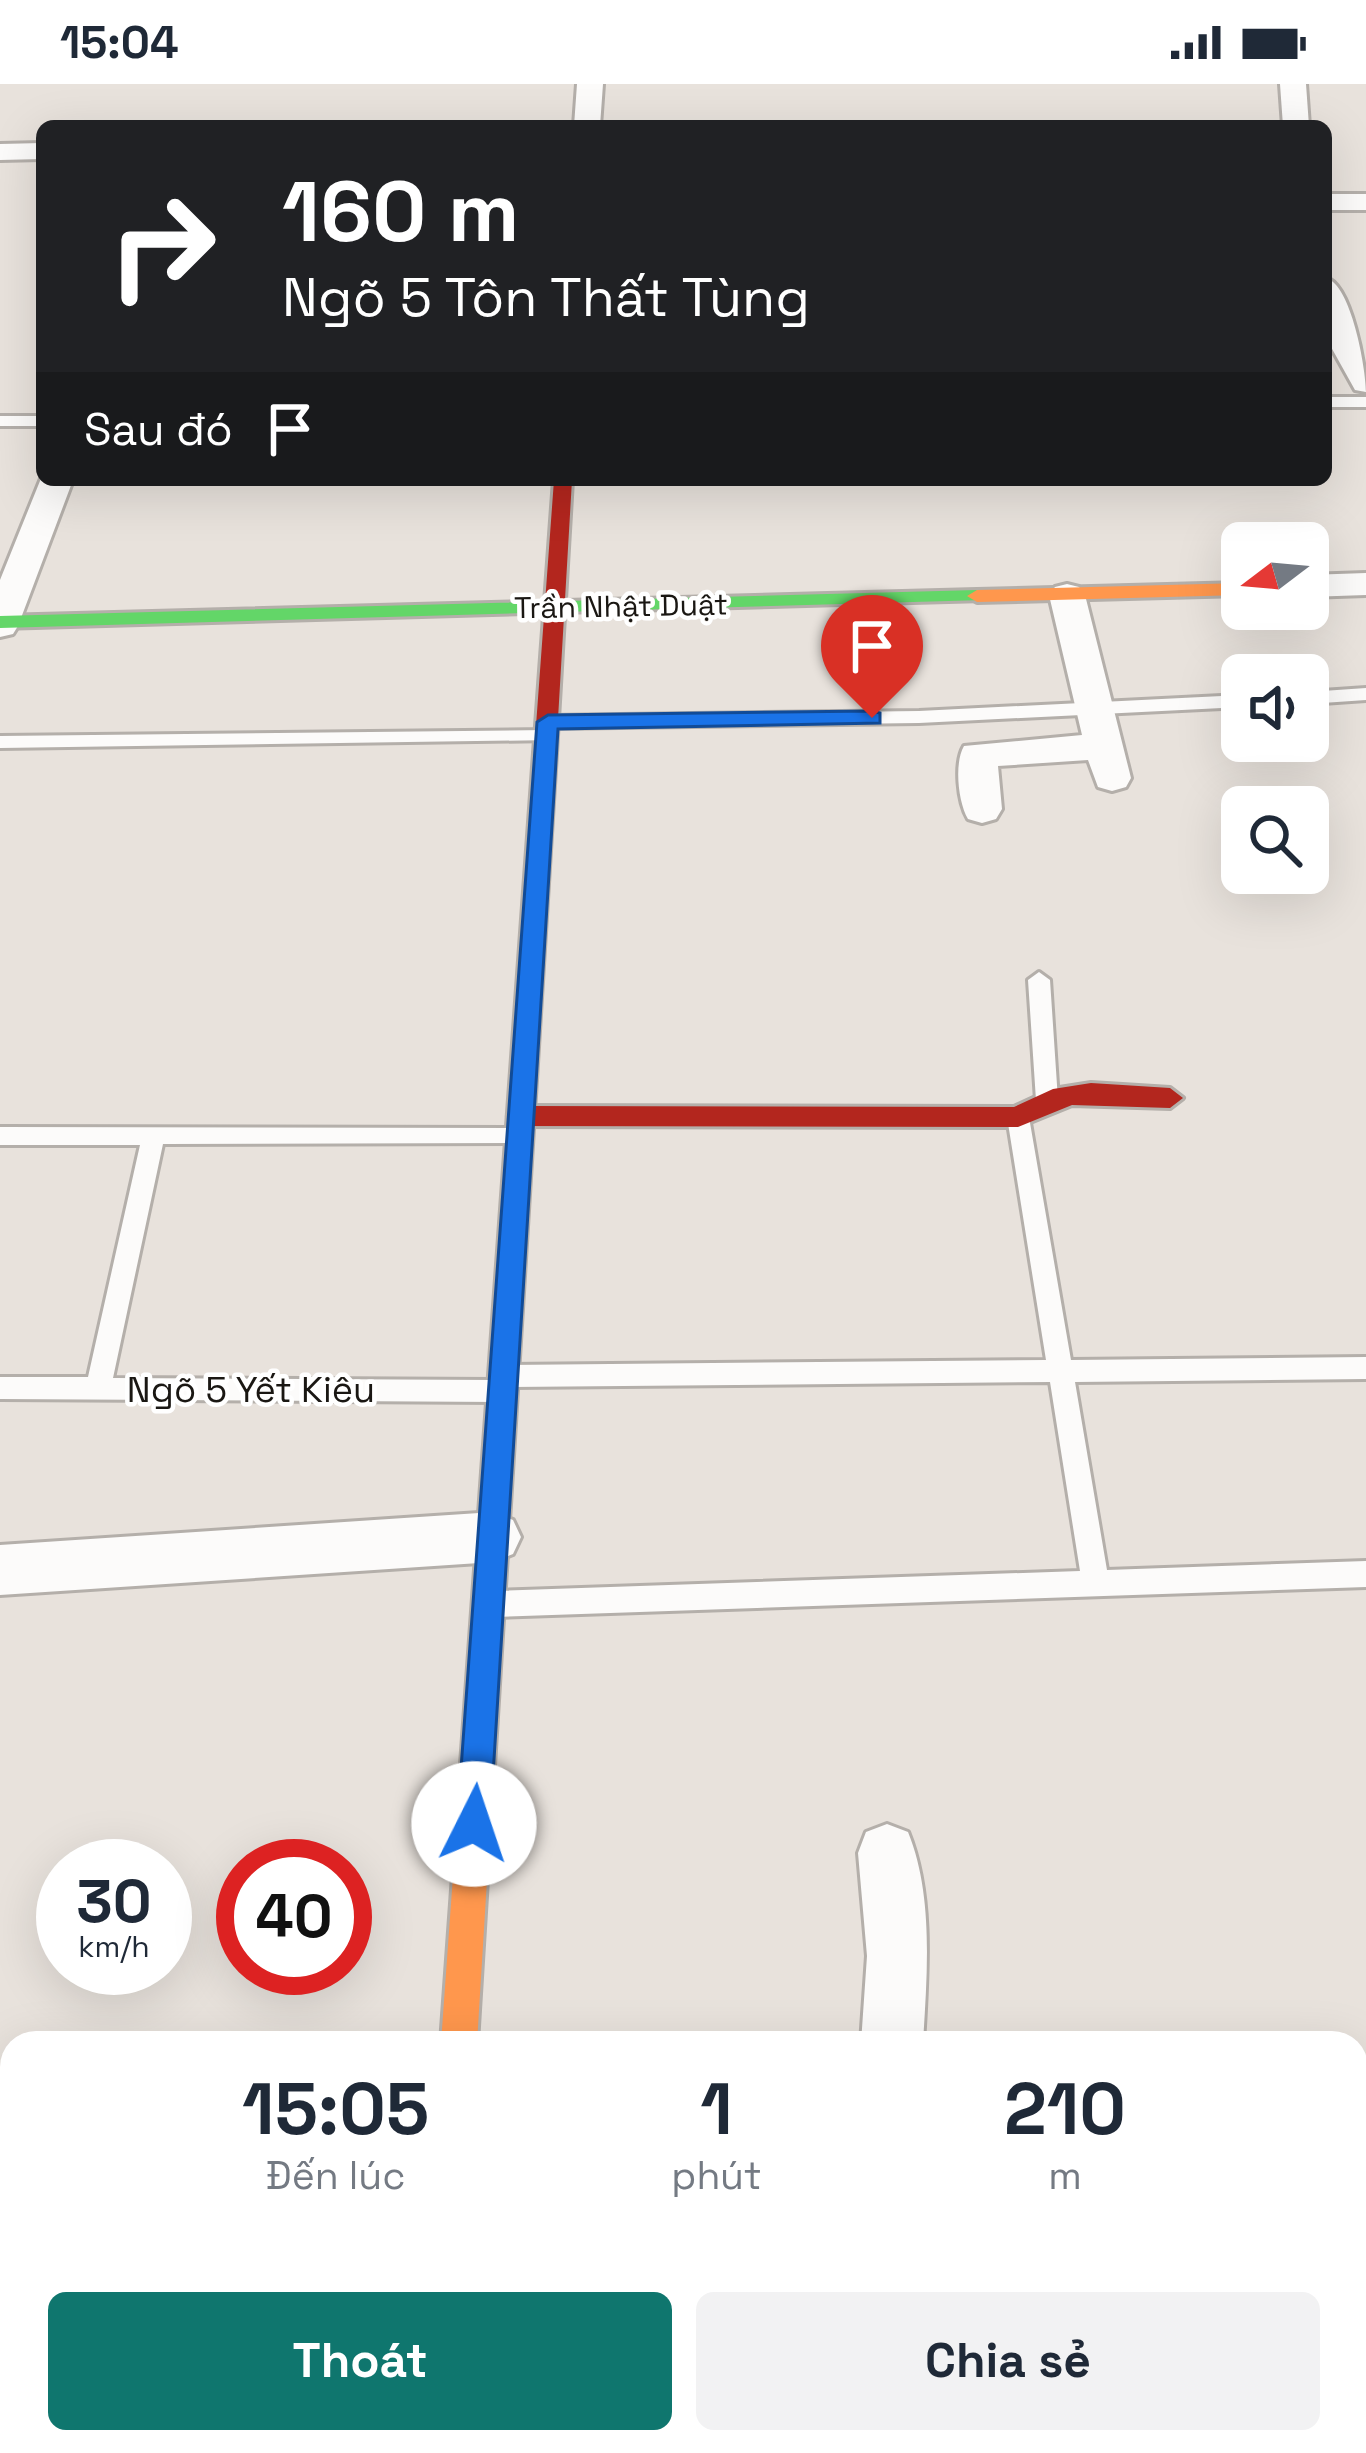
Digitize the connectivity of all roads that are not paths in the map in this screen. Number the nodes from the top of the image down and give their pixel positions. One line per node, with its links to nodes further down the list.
1 (590, 84): 3 (street)
2 (1293, 84): 4 (street)
3 (587, 120)
4 (1296, 120)
5 (0, 152): 6 (street)
6 (36, 152)
7 (1332, 202): 8 (street)
8 (1366, 202)
9 (1332, 330): 10 (street)
10 (1366, 382)
11 (1332, 402): 12 (lane)
12 (1366, 402)
13 (0, 421): 14 (lane)
14 (36, 421)
15 (54, 486): 22 (street)
16 (563, 486): 21 (street)
17 (1366, 584): 18 (street)
18 (1329, 585)
19 (1221, 590): 20 (street, Trần Nhật Duật)
20 (1067, 596): 21 (street, Trần Nhật Duật); 28 (street)
21 (555, 608): 22 (street, Trần Nhật Duật); 26 (street)
22 (0, 623)
23 (1366, 694): 24 (lane)
24 (1329, 697)
25 (1221, 708): 28 (lane)
26 (547, 729): 27 (lane); 28 (lane); 34 (street)
27 (0, 742)
28 (1104, 745): 29 (street)
29 (982, 809)
30 (1039, 980): 32 (lane)
31 (1170, 1097): 32 (street)
32 (1047, 1100): 33 (street)
33 (1018, 1117): 34 (street); 38 (lane)
34 (521, 1125): 35 (lane); 39 (street)
35 (154, 1135): 36 (lane); 41 (lane)
36 (0, 1136)
37 (1366, 1368): 38 (lane, Ngõ 5 Yết Kiêu)
38 (1064, 1371): 39 (lane, Ngõ 5 Yết Kiêu); 45 (lane)
39 (503, 1384): 41 (lane, Ngõ 5 Yết Kiêu); 42 (street)
40 (0, 1388): 41 (lane, Ngõ 5 Yết Kiêu)
41 (98, 1389)
42 (494, 1538): 43 (street); 46 (street)
43 (0, 1570)
44 (1366, 1574): 45 (lane)
45 (1096, 1584): 46 (lane)
46 (488, 1605): 48 (street)
47 (887, 1853): 49 (street)
48 (460, 2031)
49 (893, 2031)

